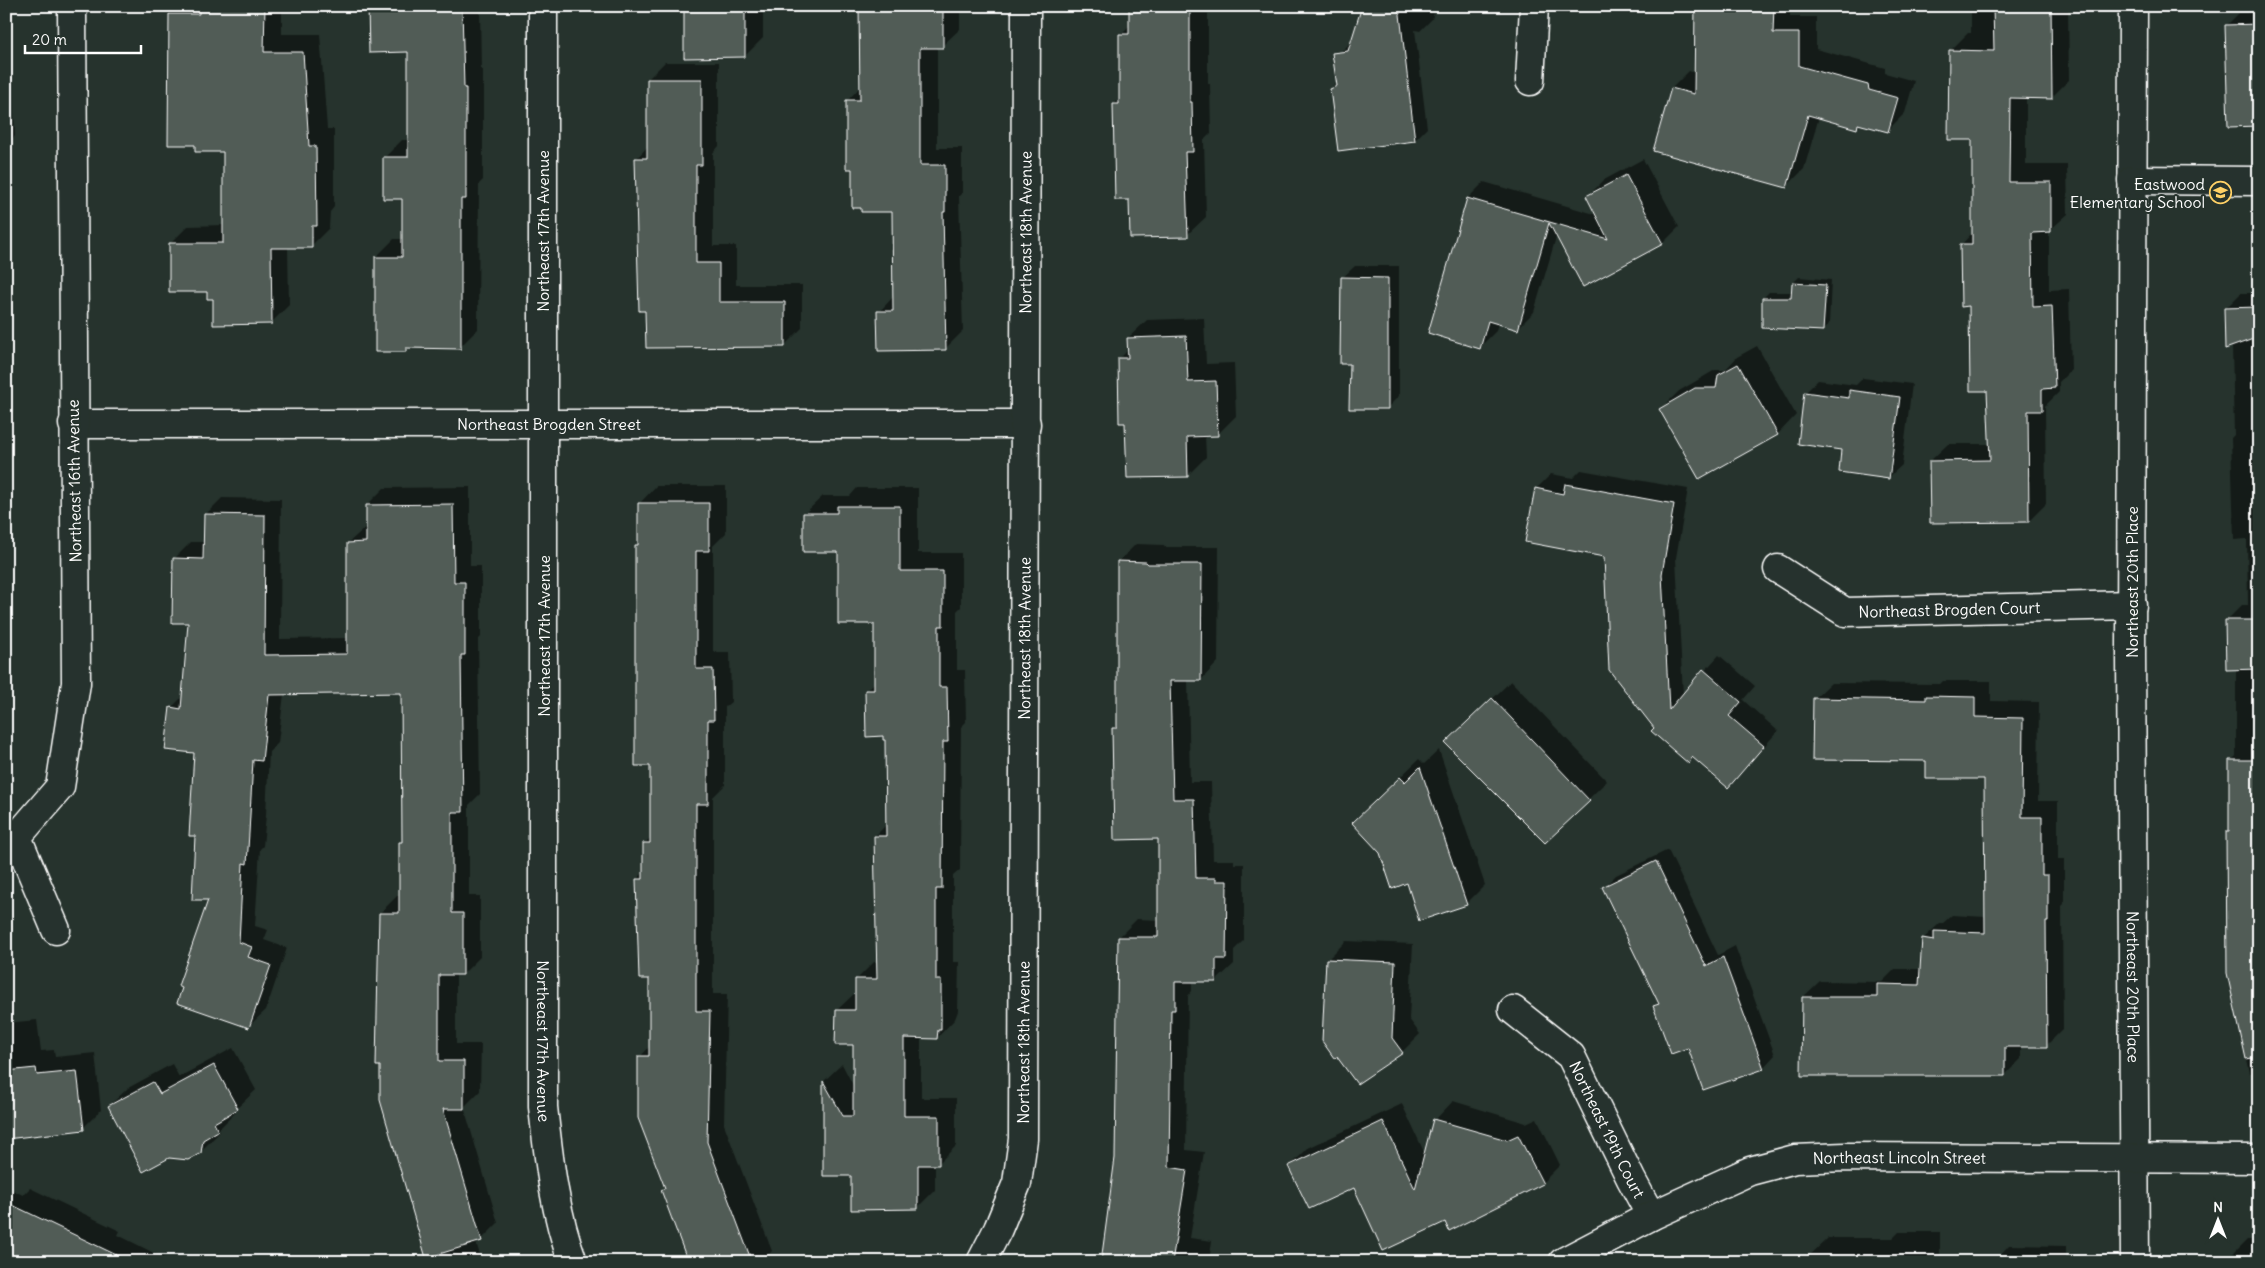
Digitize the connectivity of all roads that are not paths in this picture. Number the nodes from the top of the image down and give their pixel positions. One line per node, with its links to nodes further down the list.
1 (72, 6): 9 (street, Northeast 16th Avenue)
2 (543, 6): 10 (street, Northeast 17th Avenue)
3 (1026, 6): 11 (street, Northeast 18th Avenue)
4 (1534, 6): 6 (street)
5 (2133, 6): 7 (street, Northeast 20th Place)
6 (1530, 81)
7 (2132, 180): 8 (street); 13 (street, Northeast 20th Place)
8 (2259, 181)
9 (73, 424): 10 (street, Northeast Brogden Street); 14 (street, Northeast 16th Avenue)
10 (544, 424): 11 (street, Northeast Brogden Street); 20 (street, Northeast 17th Avenue)
11 (1026, 424): 21 (street, Northeast 18th Avenue)
12 (1778, 569): 13 (street, Northeast Brogden Court)
13 (2132, 605): 17 (street, Northeast 20th Place)
14 (12, 840): 15 (street, Northeast 16th Avenue)
15 (56, 930)
16 (1513, 1010): 19 (street, Northeast 19th Court)
17 (2134, 1158): 18 (street, Northeast Lincoln Street); 19 (street, Northeast Lincoln Street); 23 (street, Northeast 20th Place)
18 (2259, 1159)
19 (1652, 1216): 22 (street, Northeast Lincoln Street)
20 (573, 1262)
21 (981, 1262)
22 (1563, 1262)
23 (2135, 1262)

